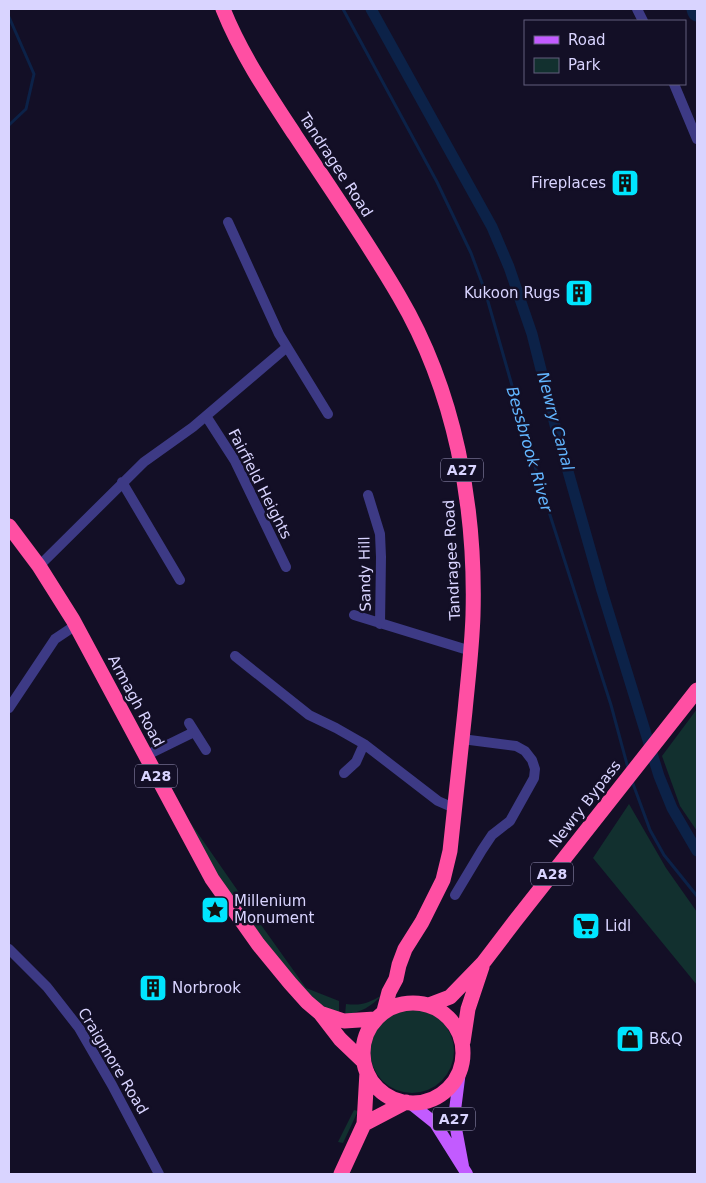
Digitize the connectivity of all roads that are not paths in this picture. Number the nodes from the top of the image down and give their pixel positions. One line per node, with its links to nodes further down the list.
1 (222, 9): 17 (highway, Tandragee Road / A27)
2 (674, 85): 3 (street)
3 (697, 139)
4 (228, 222): 5 (street)
5 (287, 347): 6 (street); 7 (street)
6 (328, 414)
7 (206, 416): 8 (street); 12 (street, Fairfield Heights)
8 (122, 482): 11 (street); 13 (street)
9 (368, 495): 15 (street, Sandy Hill)
10 (9, 526): 11 (highway, Armagh Road / A28)
11 (39, 566): 16 (highway, Armagh Road / A28)
12 (286, 567)
13 (180, 580)
14 (354, 615): 15 (street, Sandy Hill)
15 (380, 624): 17 (street, Sandy Hill)
16 (76, 625): 20 (street); 26 (highway, Armagh Road / A28)
17 (471, 651): 23 (highway, Tandragee Road / A27)
18 (236, 656): 24 (street)
19 (697, 690): 31 (highway, Newry Bypass / A28)
20 (9, 708)
21 (189, 723): 22 (street)
22 (194, 732): 25 (street); 26 (street)
23 (462, 739): 28 (highway, Tandragee Road / A27); 29 (street)
24 (364, 744): 27 (street); 28 (street)
25 (206, 750)
26 (145, 756): 35 (highway, Armagh Road / A28)
27 (344, 772)
28 (454, 808): 32 (highway, Tandragee Road / A27)
29 (455, 895)
30 (9, 949): 43 (street, Craigmore Road)
31 (483, 963): 34 (highway); 37 (highway)
32 (396, 979): 33 (highway); 36 (highway, Tandragee Road / A27)
33 (409, 1002): 34 (highway, A28); 36 (highway, A28)
34 (429, 1005): 37 (highway, A28)
35 (320, 1013): 36 (highway, Armagh Road / A28); 38 (highway, Armagh Road / A28)
36 (380, 1015): 38 (highway)
37 (462, 1044): 39 (highway, A28)
38 (365, 1067): 40 (highway, A28); 41 (highway)
39 (460, 1071): 40 (highway); 42 (main road, A27)
40 (408, 1102): 41 (highway); 42 (main road, A27)
41 (364, 1124): 44 (highway)
42 (465, 1170)
43 (159, 1174)
44 (341, 1174)

